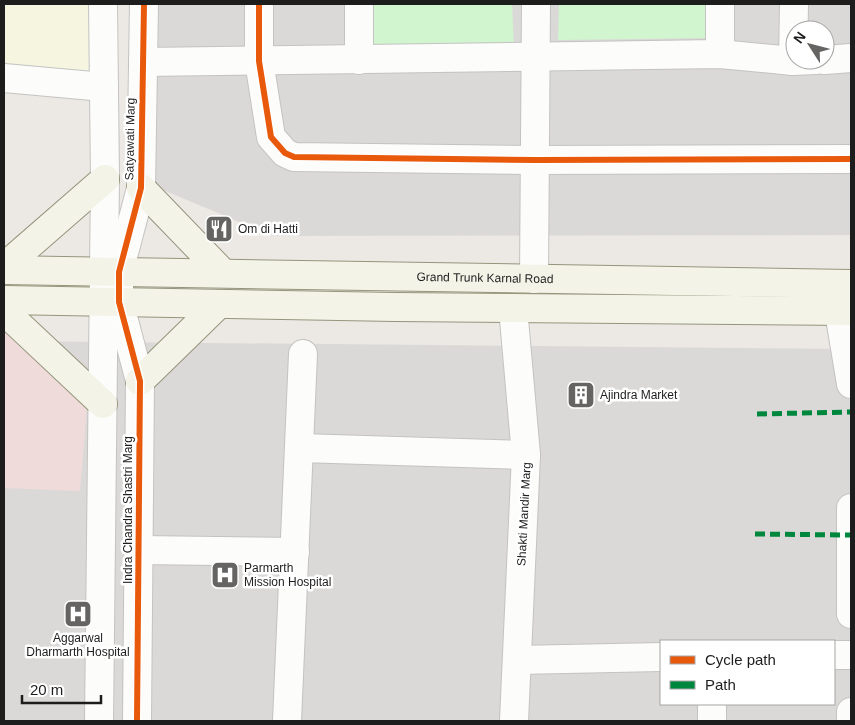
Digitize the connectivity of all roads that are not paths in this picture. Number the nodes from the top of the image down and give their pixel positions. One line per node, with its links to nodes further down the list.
1 (104, 4): 18 (street, Satyawati Marg)
2 (144, 4): 16 (street, Satyawati Marg)
3 (259, 4): 15 (street)
4 (358, 4): 14 (street)
5 (536, 4): 10 (street)
6 (720, 4): 9 (street)
7 (794, 4): 8 (street)
8 (797, 20)
9 (720, 54): 10 (street); 12 (street)
10 (536, 57): 14 (street); 20 (street)
11 (851, 58): 13 (street)
12 (785, 59)
13 (835, 59)
14 (359, 60): 15 (street)
15 (260, 61): 16 (street); 20 (street)
16 (143, 62): 22 (street, Satyawati Marg)
17 (4, 78): 18 (street)
18 (104, 87): 21 (street, Satyawati Marg)
19 (851, 159): 20 (street)
20 (536, 160): 26 (street)
21 (105, 180): 23 (main road); 24 (street, Satyawati Marg)
22 (141, 188): 24 (street, Satyawati Marg); 25 (main road)
23 (4, 268): 24 (main road, Grand Trunk Karnal Road)
24 (112, 272): 25 (main road, Grand Trunk Karnal Road); 29 (street)
25 (222, 273): 26 (main road, Grand Trunk Karnal Road)
26 (534, 279): 27 (main road, Grand Trunk Karnal Road)
27 (851, 284)
28 (4, 300): 29 (main road)
29 (111, 302): 30 (main road); 35 (street, Indra Chandra Shastri Marg); 37 (street, Indra Chandra Shastri Marg)
30 (219, 304): 31 (main road); 35 (main road)
31 (512, 308): 33 (main road); 39 (street, Shakti Mandir Marg)
32 (4, 311): 37 (main road)
33 (845, 312): 36 (street)
34 (303, 354): 38 (street)
35 (140, 381): 41 (street, Indra Chandra Shastri Marg)
36 (851, 384)
37 (103, 404): 50 (street, Indra Chandra Shastri Marg)
38 (300, 448): 39 (street); 42 (street)
39 (526, 455): 47 (street, Shakti Mandir Marg)
40 (851, 508): 43 (street)
41 (140, 550): 42 (street); 51 (street, Indra Chandra Shastri Marg)
42 (295, 552): 52 (street)
43 (851, 614)
44 (835, 655): 45 (street)
45 (851, 655)
46 (660, 657): 47 (street)
47 (517, 660): 53 (street, Shakti Mandir Marg)
48 (712, 705): 54 (street)
49 (851, 712): 55 (street)
50 (99, 721)
51 (137, 721)
52 (288, 721)
53 (514, 721)
54 (712, 721)
55 (851, 721)

